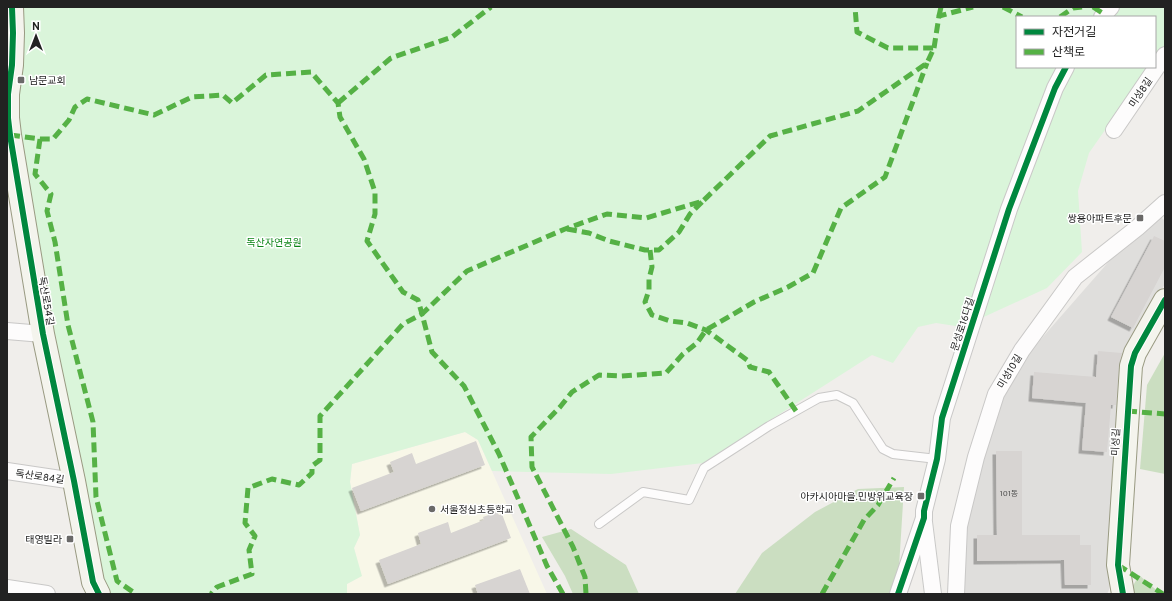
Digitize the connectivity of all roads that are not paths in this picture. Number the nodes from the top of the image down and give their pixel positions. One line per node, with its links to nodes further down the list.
1 (12, 7): 5 (street, 독산로54길)
2 (1111, 7): 3 (street)
3 (1103, 16)
4 (1165, 54): 6 (street, 미성8길)
5 (9, 64): 10 (street, 독산로54길)
6 (1156, 67)
7 (1065, 68): 15 (street, 문성로16다길)
8 (1156, 68): 9 (street, 미성8길)
9 (1114, 130)
10 (12, 181): 14 (street, 독산로54길)
11 (1165, 203): 25 (street, 미성10길)
12 (1165, 300): 26 (street, 미성길)
13 (7, 331): 14 (street)
14 (43, 334): 17 (street, 독산로54길)
15 (936, 459): 18 (street, 문성로16다길); 19 (lane)
16 (7, 471): 17 (street, 독산로84길)
17 (74, 481): 22 (street, 독산로54길)
18 (924, 518): 23 (street, 문성로16다길); 24 (street)
19 (599, 524)
20 (7, 588): 21 (street)
21 (47, 594)
22 (99, 594)
23 (898, 594)
24 (933, 594)
25 (956, 594)
26 (1123, 594)

